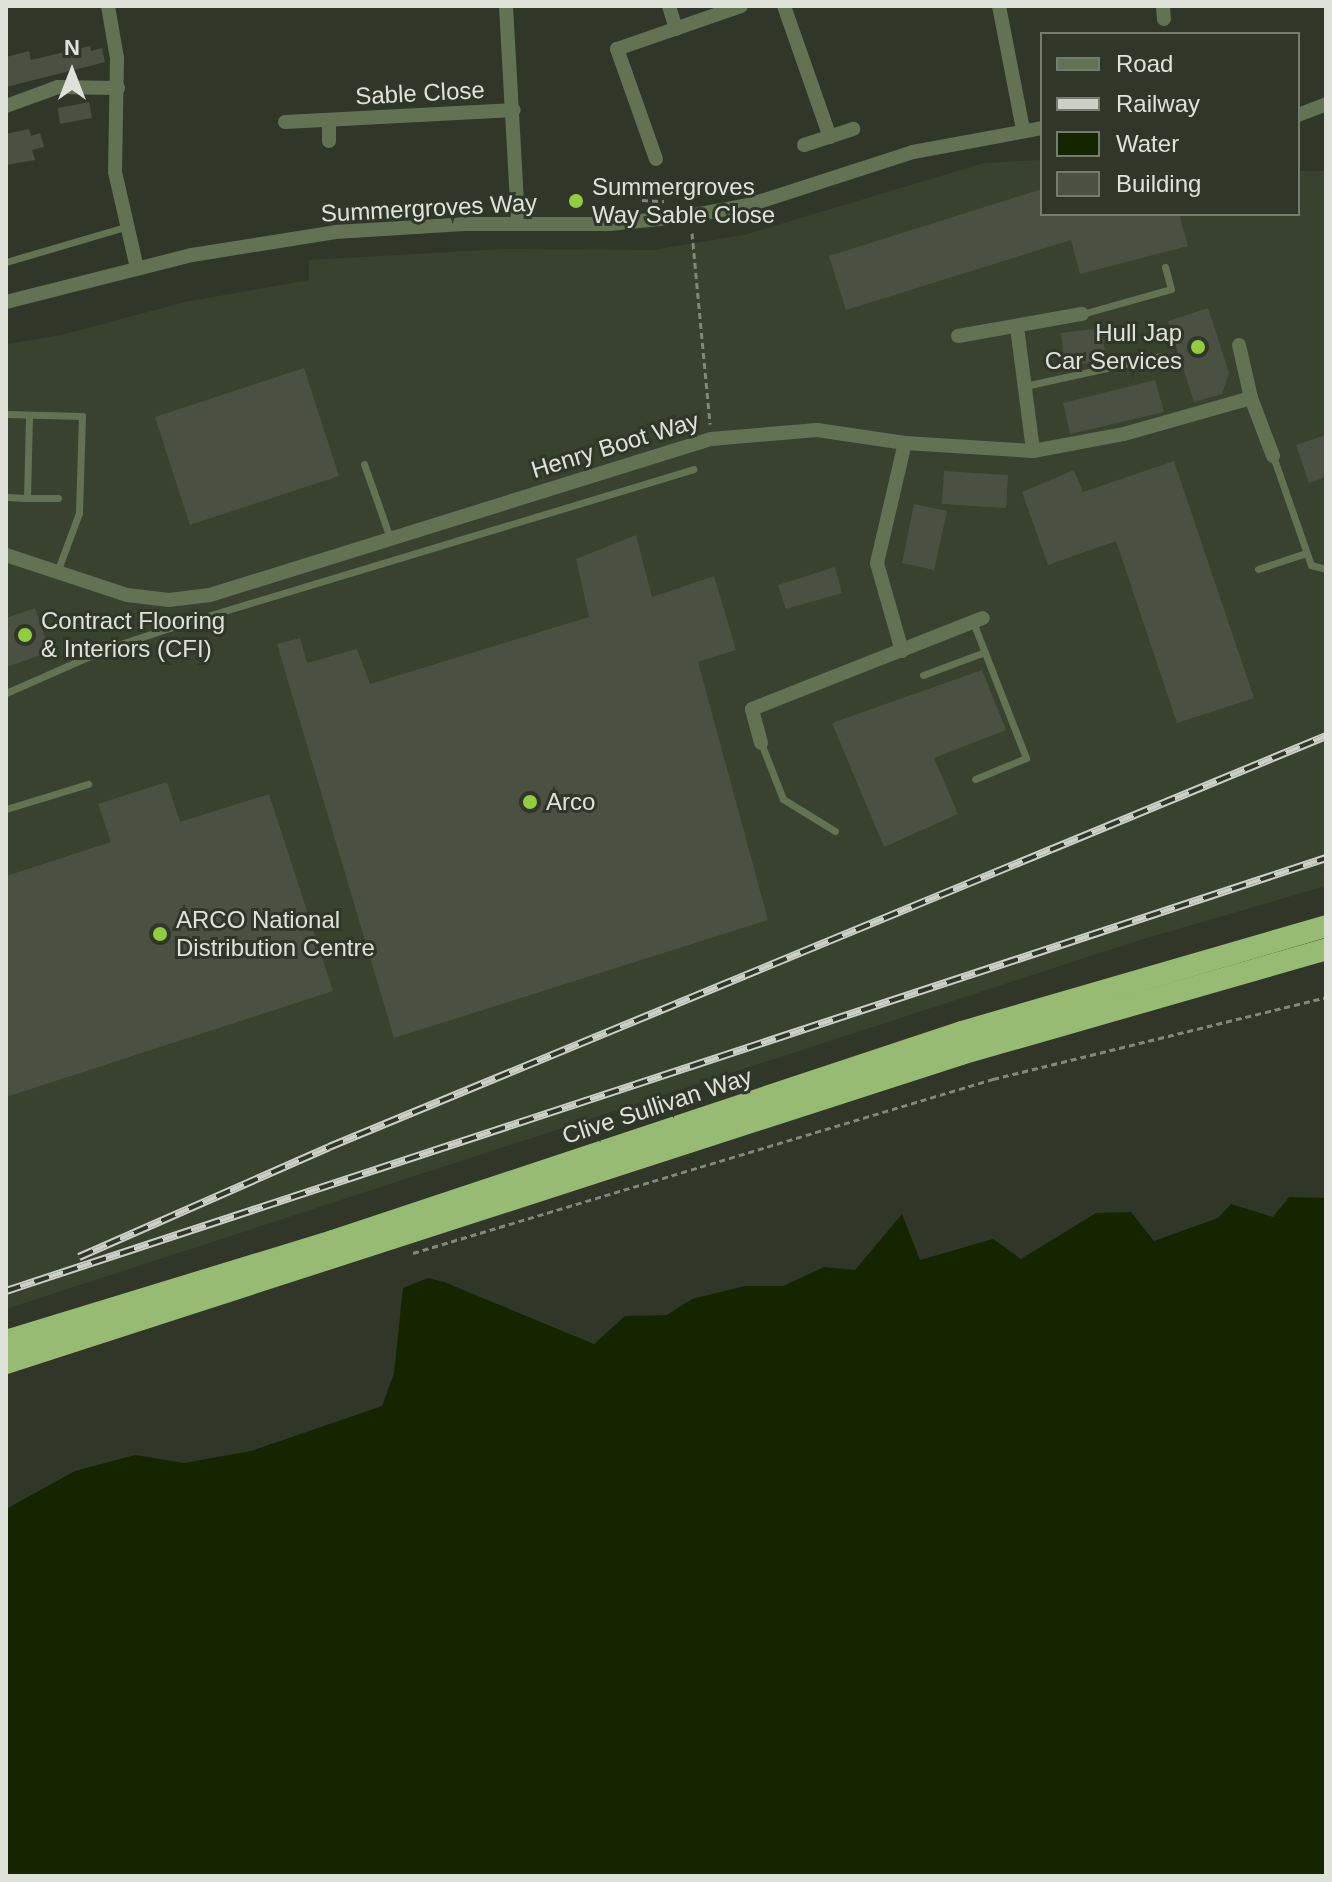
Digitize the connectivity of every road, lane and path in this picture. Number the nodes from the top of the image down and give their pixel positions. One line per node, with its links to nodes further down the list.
1 (108, 6): 8 (street)
2 (506, 6): 11 (street, Sable Close)
3 (669, 6): 7 (street)
4 (741, 6): 7 (street)
5 (784, 6): 18 (street)
6 (999, 6): 17 (street)
7 (676, 29): 21 (street)
8 (118, 88): 10 (street); 28 (street)
9 (1326, 104): 12 (street)
10 (6, 106)
11 (514, 110): 13 (street, Sable Close); 27 (street, Sable Close)
12 (1300, 114)
13 (329, 120): 14 (street, Sable Close); 19 (street, Sable Close)
14 (285, 122)
15 (1040, 128): 17 (street, Summergroves Way)
16 (853, 129): 18 (street)
17 (1023, 130): 26 (street, Summergroves Way)
18 (830, 137): 20 (street)
19 (329, 141)
20 (804, 145)
21 (656, 159)
22 (704, 186): 25 (path)
23 (639, 190): 24 (path)
24 (668, 201)
25 (681, 202)
26 (689, 216): 27 (street, Summergroves Way); 42 (path)
27 (518, 223): 31 (street, Summergroves Way)
28 (125, 227): 29 (lane); 31 (street)
29 (6, 262)
30 (1165, 267): 33 (lane)
31 (137, 268): 32 (street, Summergroves Way)
32 (6, 302)
33 (1082, 314): 34 (street)
34 (1017, 327): 35 (street); 38 (street)
35 (958, 336)
36 (1239, 345): 39 (street)
37 (1162, 356): 38 (lane)
38 (1025, 386): 44 (street)
39 (1251, 398): 44 (street, Henry Boot Way); 45 (street)
40 (6, 414): 41 (lane)
41 (29, 415): 50 (lane); 59 (lane)
42 (711, 439): 43 (street, Henry Boot Way); 48 (street, Henry Boot Way)
43 (905, 443): 44 (street, Henry Boot Way); 62 (street)
44 (1033, 451)
45 (1273, 456): 54 (lane)
46 (364, 464): 53 (lane)
47 (694, 469): 52 (lane)
48 (550, 488): 52 (lane); 53 (street, Henry Boot Way)
49 (6, 497): 50 (lane)
50 (27, 498): 51 (lane)
51 (58, 498)
52 (556, 510): 60 (lane)
53 (390, 538): 56 (street, Henry Boot Way)
54 (1306, 553): 57 (lane); 58 (lane)
55 (6, 555): 59 (street, Henry Boot Way)
56 (315, 563): 59 (street, Henry Boot Way); 60 (lane)
57 (1258, 569)
58 (1326, 569)
59 (57, 572)
60 (322, 581): 65 (lane)
61 (978, 620): 62 (street); 63 (lane)
62 (902, 651): 66 (street)
63 (985, 652): 64 (lane); 67 (lane)
64 (923, 675)
65 (6, 693)
66 (761, 743): 70 (lane)
67 (975, 779)
68 (88, 784): 69 (lane)
69 (6, 809)
70 (835, 831)
71 (1326, 926): 75 (highway, Clive Sullivan Way)
72 (1326, 949): 76 (highway, Clive Sullivan Way)
73 (1326, 997): 74 (path)
74 (401, 1257)
75 (6, 1341)
76 (6, 1363)

